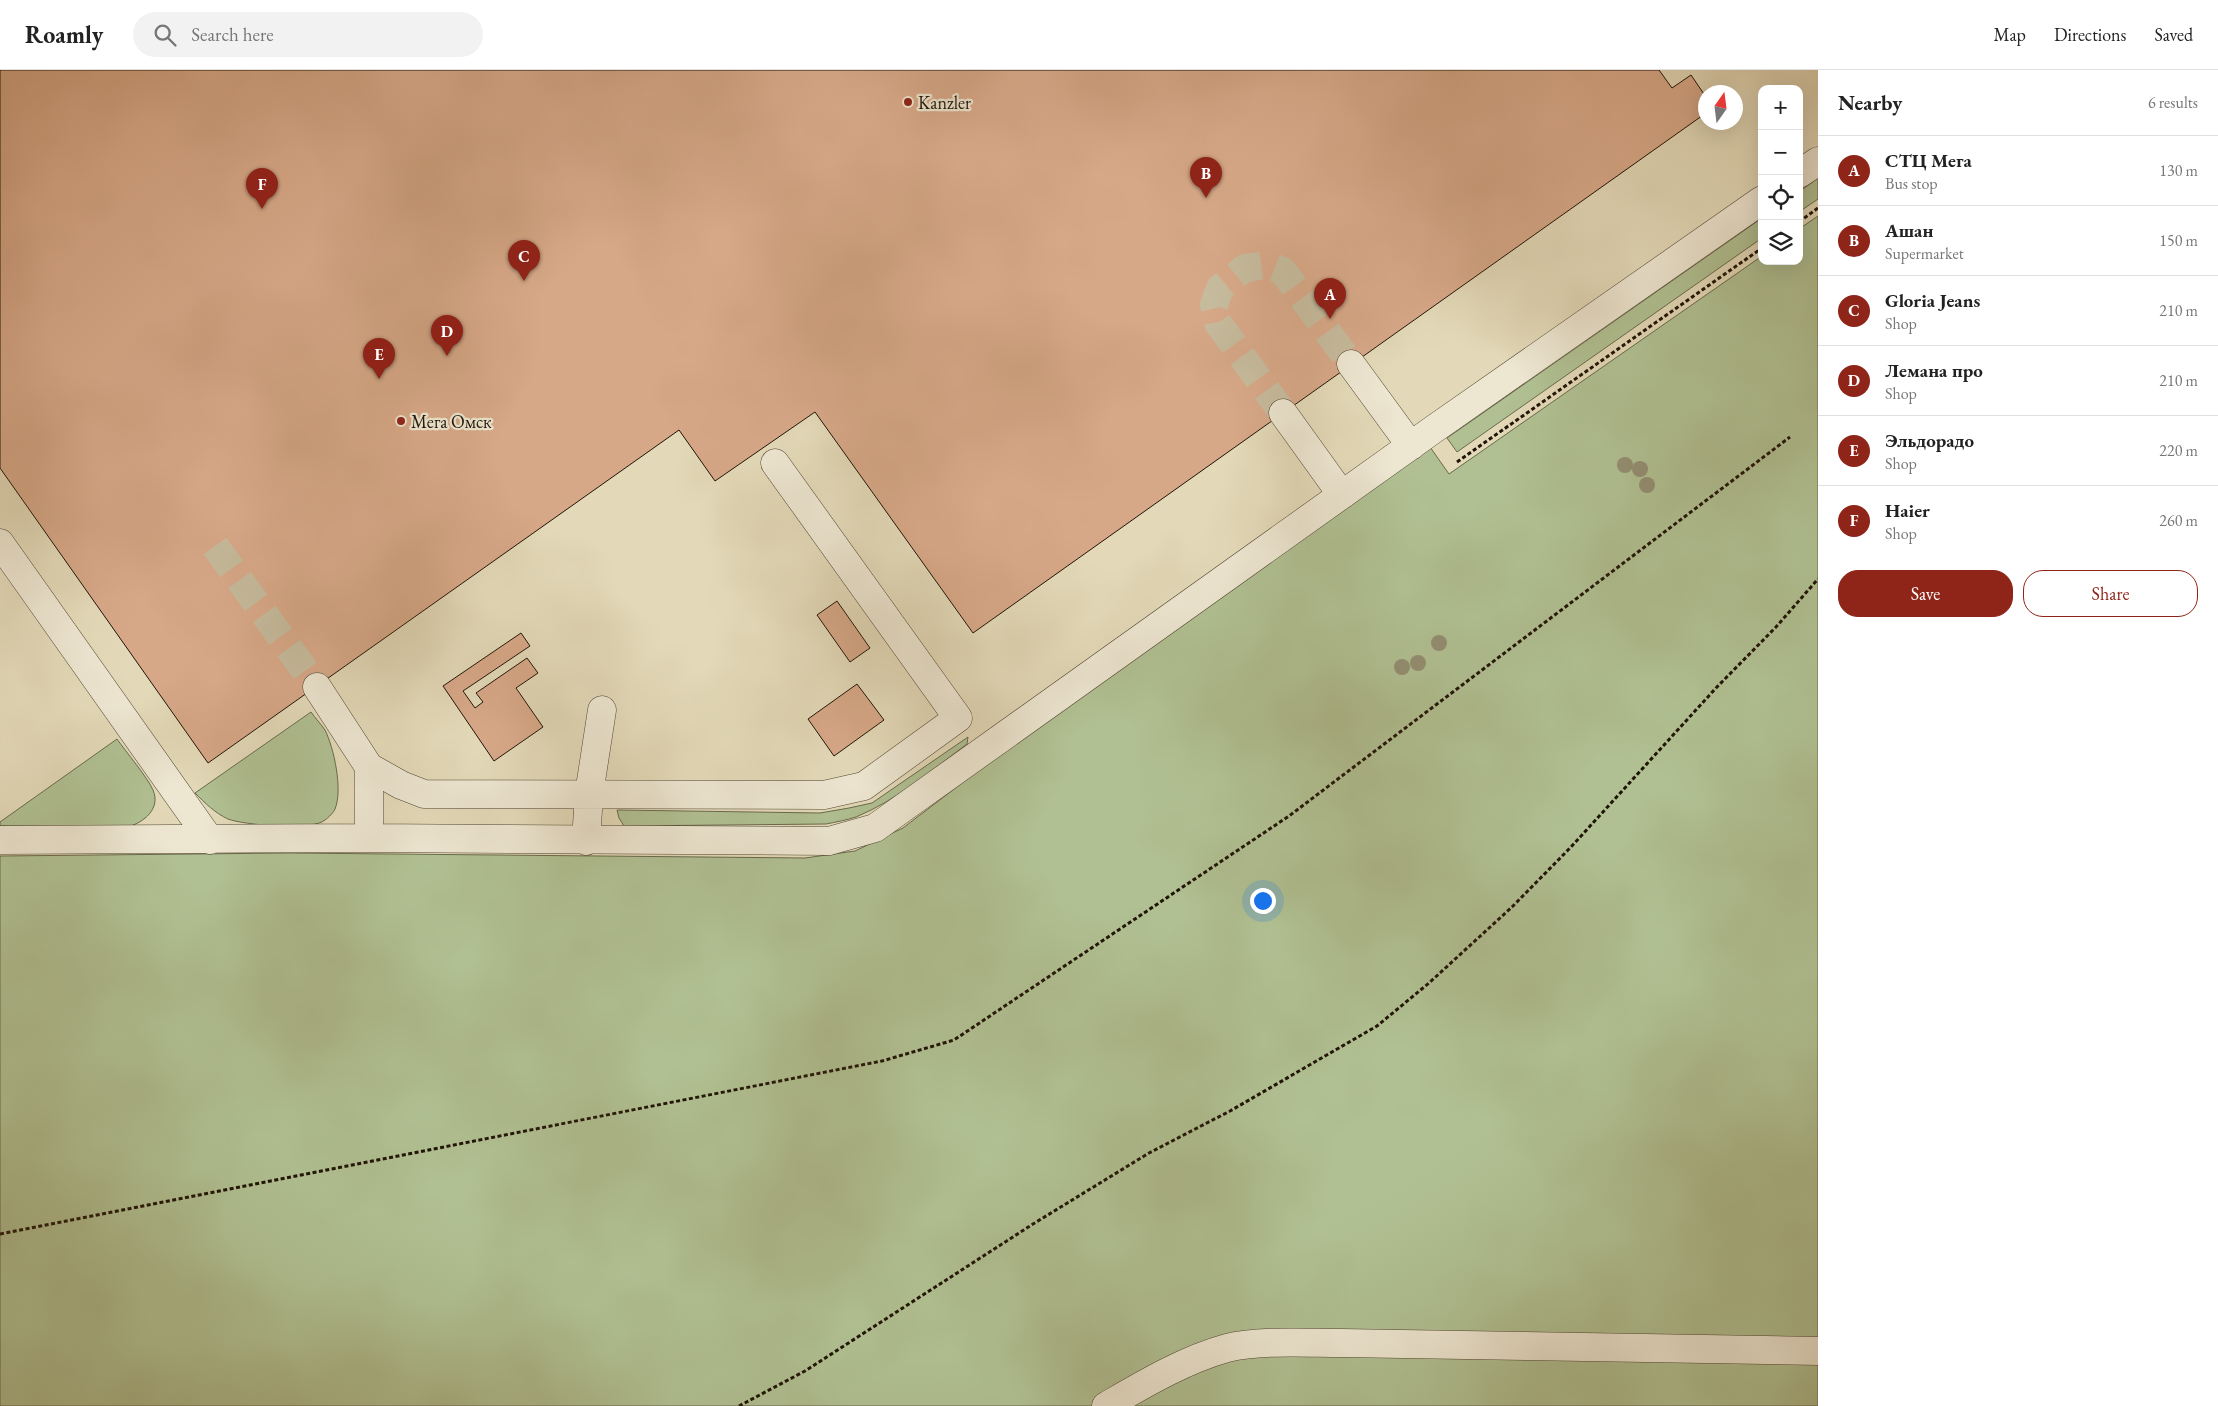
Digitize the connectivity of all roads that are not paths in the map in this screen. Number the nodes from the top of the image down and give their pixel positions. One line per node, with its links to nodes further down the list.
1 (1818, 161): 2 (lane)
2 (1803, 171)
3 (1758, 203): 6 (lane)
4 (1351, 364): 6 (lane)
5 (1283, 413): 8 (lane)
6 (1410, 446): 8 (lane)
7 (775, 464): 13 (lane)
8 (1342, 495): 17 (lane)
9 (0, 542): 16 (lane)
10 (317, 687): 12 (lane)
11 (602, 710): 13 (lane)
12 (369, 767): 13 (lane); 14 (lane)
13 (590, 794): 17 (lane)
14 (369, 838): 16 (lane); 17 (lane)
15 (0, 840): 16 (lane)
16 (210, 840)
17 (586, 840)
18 (1818, 1351): 19 (lane)
19 (1106, 1406)

